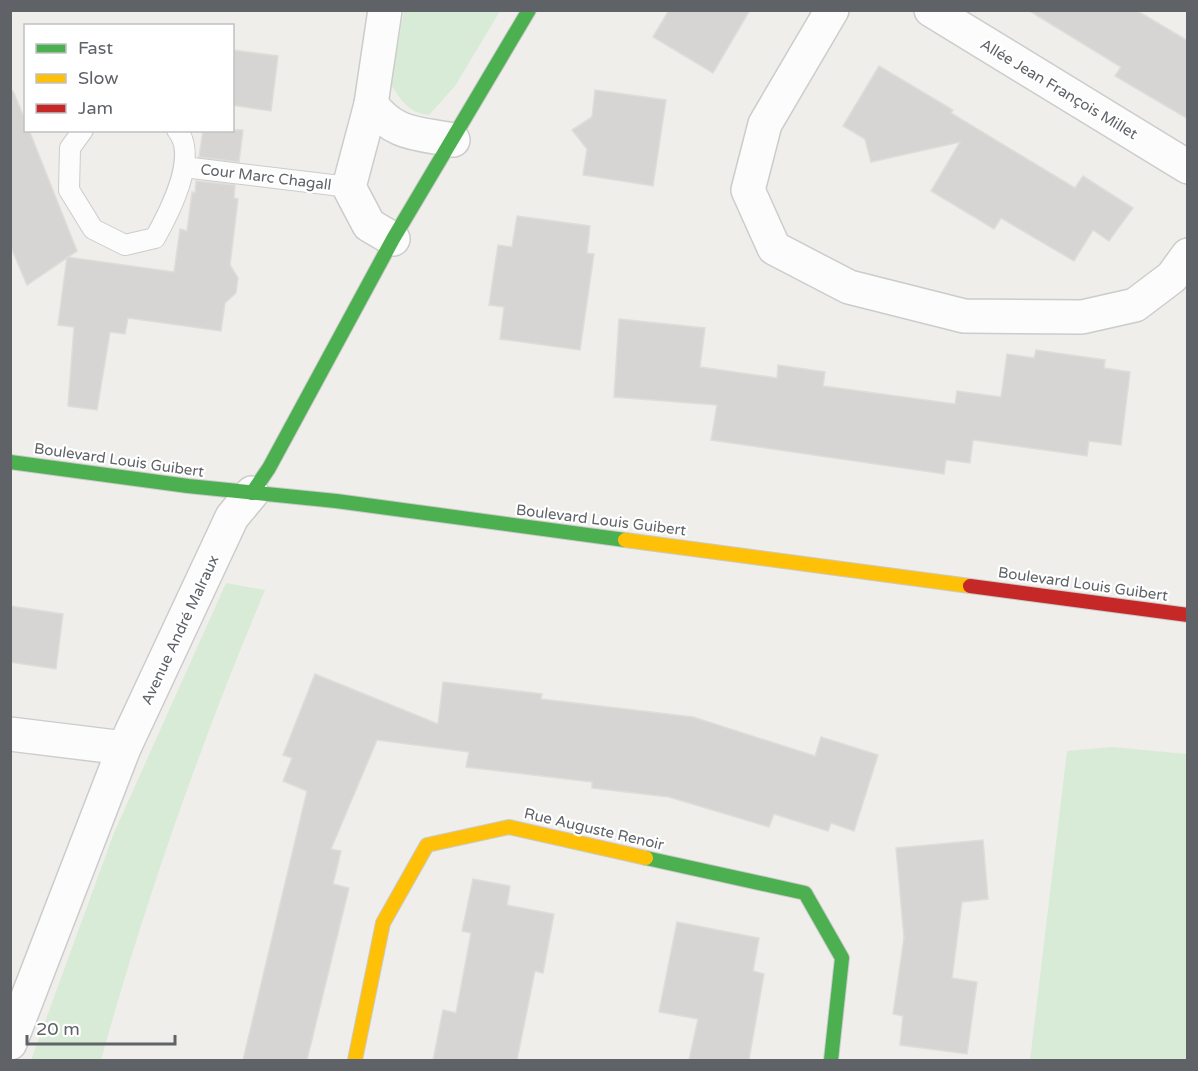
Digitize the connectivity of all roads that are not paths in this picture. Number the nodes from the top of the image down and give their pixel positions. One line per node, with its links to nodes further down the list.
1 (385, 10): 5 (street)
2 (529, 10): 8 (street, Avenue André Malraux)
3 (832, 10): 13 (street)
4 (930, 10): 9 (street, Allée Jean François Millet)
5 (371, 104): 8 (street); 11 (street)
6 (82, 132): 10 (lane, Cour Marc Chagall)
7 (179, 132): 10 (lane, Cour Marc Chagall)
8 (453, 140): 12 (street, Avenue André Malraux)
9 (1188, 166)
10 (184, 167): 11 (lane, Cour Marc Chagall)
11 (349, 187): 12 (street)
12 (393, 239): 15 (street, Avenue André Malraux)
13 (1188, 255)
14 (10, 462): 15 (street, Boulevard Louis Guibert)
15 (252, 493): 16 (street, Boulevard Louis Guibert); 18 (street, Avenue André Malraux)
16 (1188, 615)
17 (10, 734): 18 (street)
18 (124, 748): 19 (street, Avenue André Malraux)
19 (10, 1043)
20 (355, 1060): 21 (street, Rue Auguste Renoir)
21 (831, 1060)

